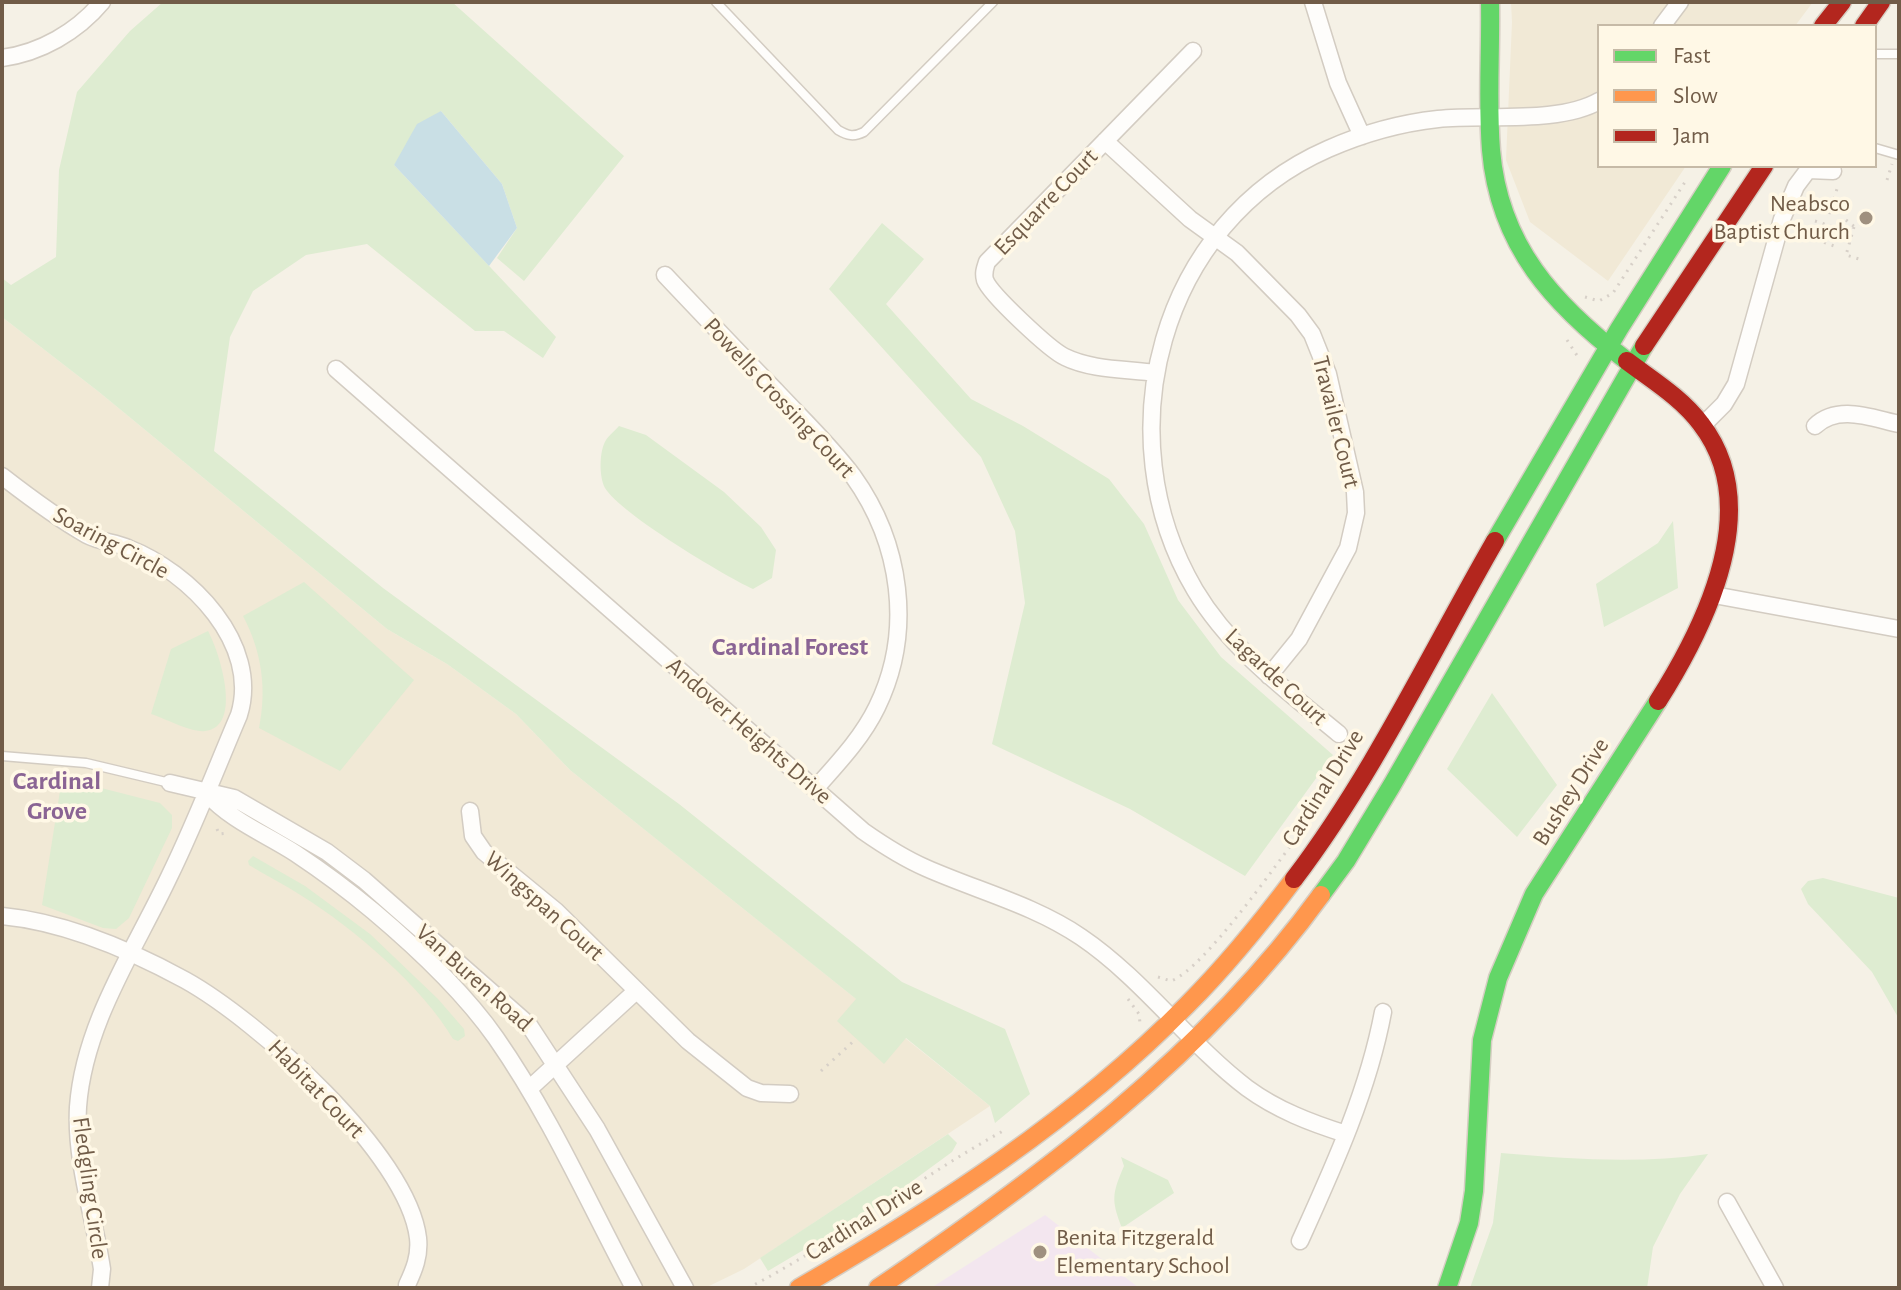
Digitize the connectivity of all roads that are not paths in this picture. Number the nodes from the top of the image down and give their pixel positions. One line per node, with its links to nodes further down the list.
1 (102, 2): 15 (street)
2 (716, 2): 3 (lane)
3 (993, 2)
4 (1313, 2): 18 (street)
5 (1490, 2): 17 (main road, Bushey Drive)
6 (1680, 2): 9 (street)
7 (1842, 2): 10 (main road)
8 (1881, 2): 11 (main road)
9 (1664, 24)
10 (1825, 24)
11 (1865, 24)
12 (1193, 51): 19 (street, Esquarre Court)
13 (1877, 54): 14 (lane)
14 (1899, 54)
15 (2, 58)
16 (1597, 102): 17 (street, Lagarde Court)
17 (1489, 116): 18 (street, Lagarde Court); 27 (main road, Bushey Drive)
18 (1362, 136): 25 (street, Lagarde Court)
19 (1105, 141): 25 (street, Travailer Court); 30 (street, Esquarre Court)
20 (1877, 149): 21 (lane)
21 (1899, 155)
22 (1721, 168): 27 (main road, Cardinal Drive)
23 (1763, 168): 28 (main road)
24 (1838, 173): 32 (street)
25 (1215, 237): 30 (street, Lagarde Court); 37 (street, Travailer Court)
26 (665, 275): 41 (street, Powells Crossing Court)
27 (1607, 345): 28 (main road, Bushey Drive); 48 (main road, Cardinal Drive)
28 (1632, 365): 32 (main road, Bushey Drive); 49 (main road)
29 (336, 369): 41 (street, Andover Heights Drive)
30 (1156, 373): 37 (street, Lagarde Court)
31 (1899, 424): 33 (street)
32 (1703, 425): 35 (main road, Bushey Drive)
33 (1815, 426)
34 (2, 476): 42 (street, Soaring Circle)
35 (1714, 595): 36 (street); 62 (main road, Bushey Drive)
36 (1899, 629)
37 (1269, 676): 38 (street, Lagarde Court)
38 (1339, 734)
39 (2, 756): 40 (lane)
40 (170, 783): 42 (street, Van Buren Road)
41 (815, 789): 48 (street, Andover Heights Drive)
42 (205, 792): 45 (street, Fledgling Circle); 50 (street, Van Buren Road); 51 (street, Van Buren Road)
43 (470, 811): 46 (street, Wingspan Court)
44 (2, 916): 45 (street)
45 (130, 953): 56 (street, Habitat Court); 57 (street, Fledgling Circle)
46 (635, 992): 50 (street); 52 (street, Wingspan Court)
47 (1383, 1012): 53 (street)
48 (1172, 1020): 49 (street, Andover Heights Drive); 60 (main road, Cardinal Drive)
49 (1195, 1041): 53 (street, Andover Heights Drive); 61 (main road)
50 (556, 1064): 51 (street); 59 (street, Van Buren Road)
51 (529, 1089): 58 (street, Van Buren Road)
52 (790, 1094)
53 (1346, 1134): 55 (street)
54 (1727, 1202): 63 (street)
55 (1300, 1241)
56 (407, 1285)
57 (100, 1288)
58 (634, 1288)
59 (685, 1288)
60 (799, 1288)
61 (878, 1288)
62 (1447, 1288)
63 (1775, 1288)

